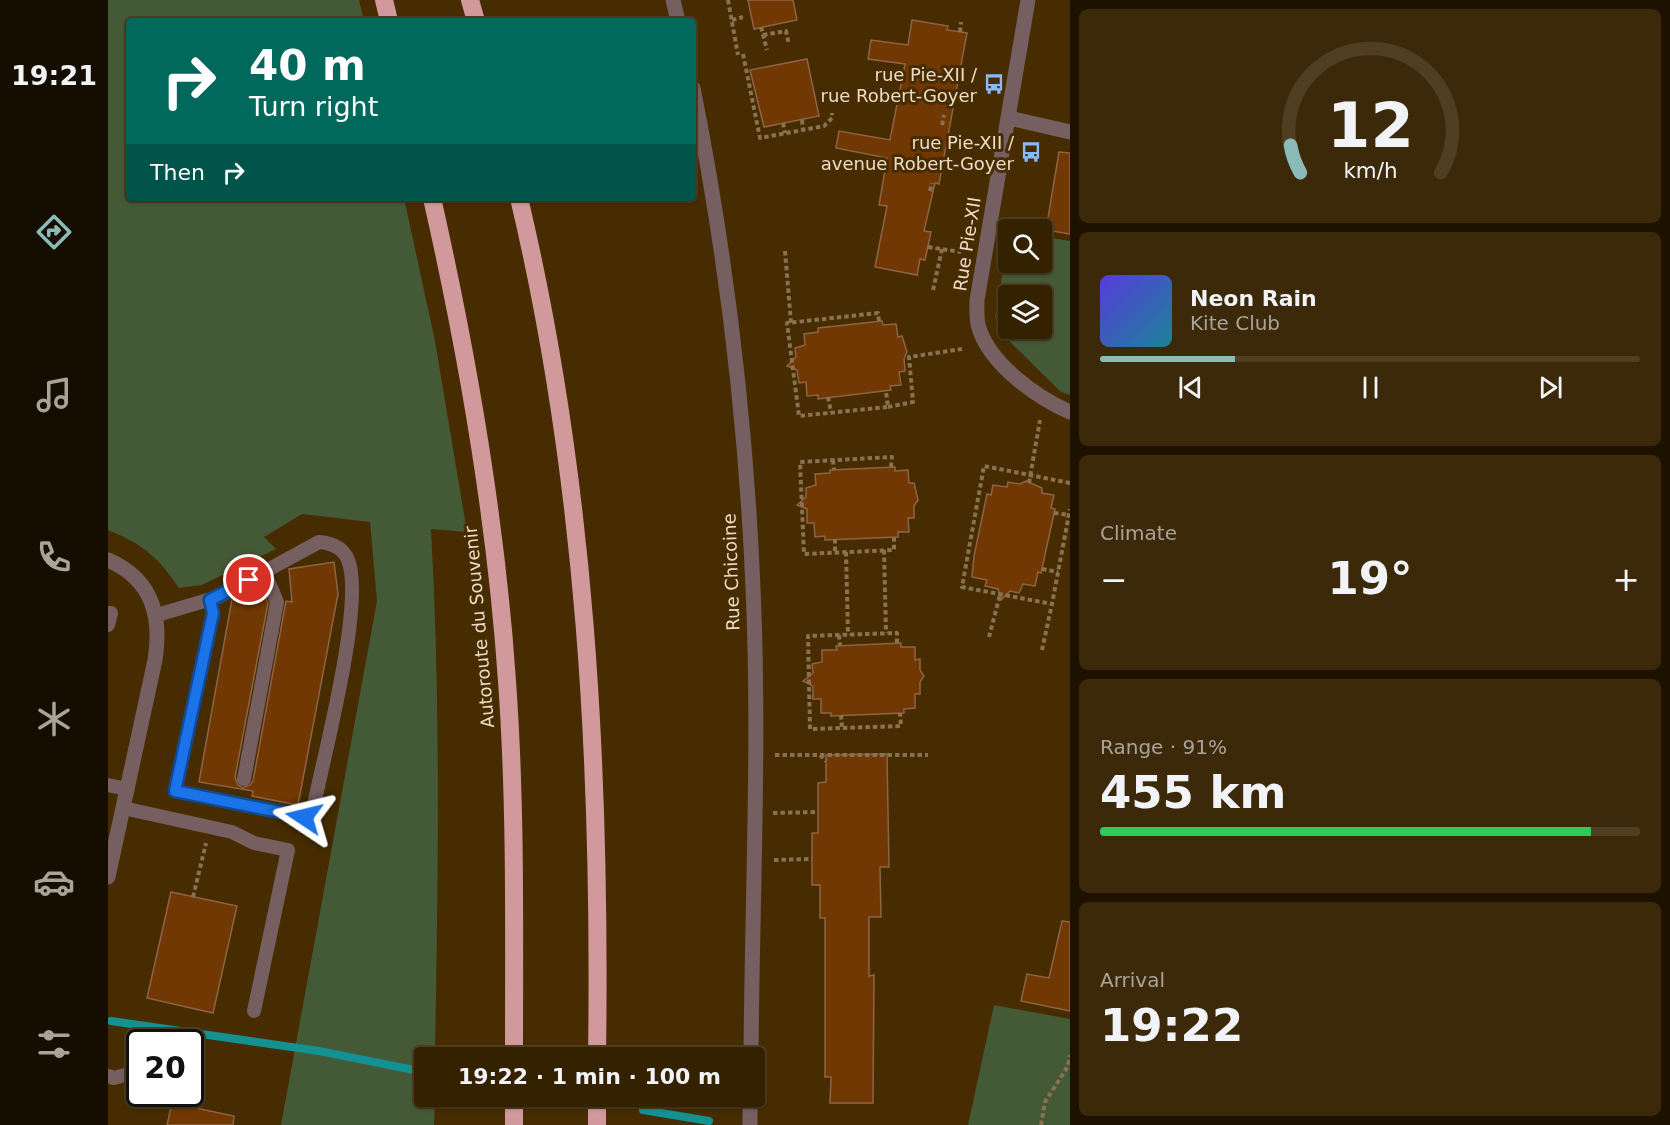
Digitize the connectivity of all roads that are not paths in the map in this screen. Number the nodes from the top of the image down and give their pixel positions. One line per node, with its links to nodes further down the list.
1 (384, 0): 5 (highway)
2 (470, 0): 6 (highway)
3 (673, 0): 7 (street)
4 (1029, 0): 9 (street, Rue Pie-XII)
5 (388, 18)
6 (475, 18)
7 (677, 18)
8 (696, 103): 28 (street, Rue Chicoine)
9 (1008, 118): 10 (street); 13 (street, Rue Pie-XII)
10 (1070, 132)
11 (433, 201): 26 (highway, Autoroute du Souvenir)
12 (520, 201): 27 (highway)
13 (1070, 412)
14 (108, 560): 18 (street)
15 (264, 571): 16 (lane); 22 (lane); 22 (lane)
16 (210, 600): 18 (lane); 22 (lane)
17 (108, 613): 19 (lane)
18 (157, 615): 21 (street)
19 (108, 625)
20 (108, 785): 21 (lane)
21 (127, 789): 23 (street)
22 (239, 804)
23 (123, 808): 24 (street); 25 (lane)
24 (108, 877)
25 (254, 1011)
26 (514, 1047)
27 (597, 1047)
28 (751, 1047)
29 (126, 1075): 30 (lane)
30 (108, 1076)
31 (514, 1107): 34 (highway)
32 (597, 1107): 35 (highway)
33 (750, 1107): 36 (street)
34 (514, 1125)
35 (597, 1125)
36 (750, 1125)

